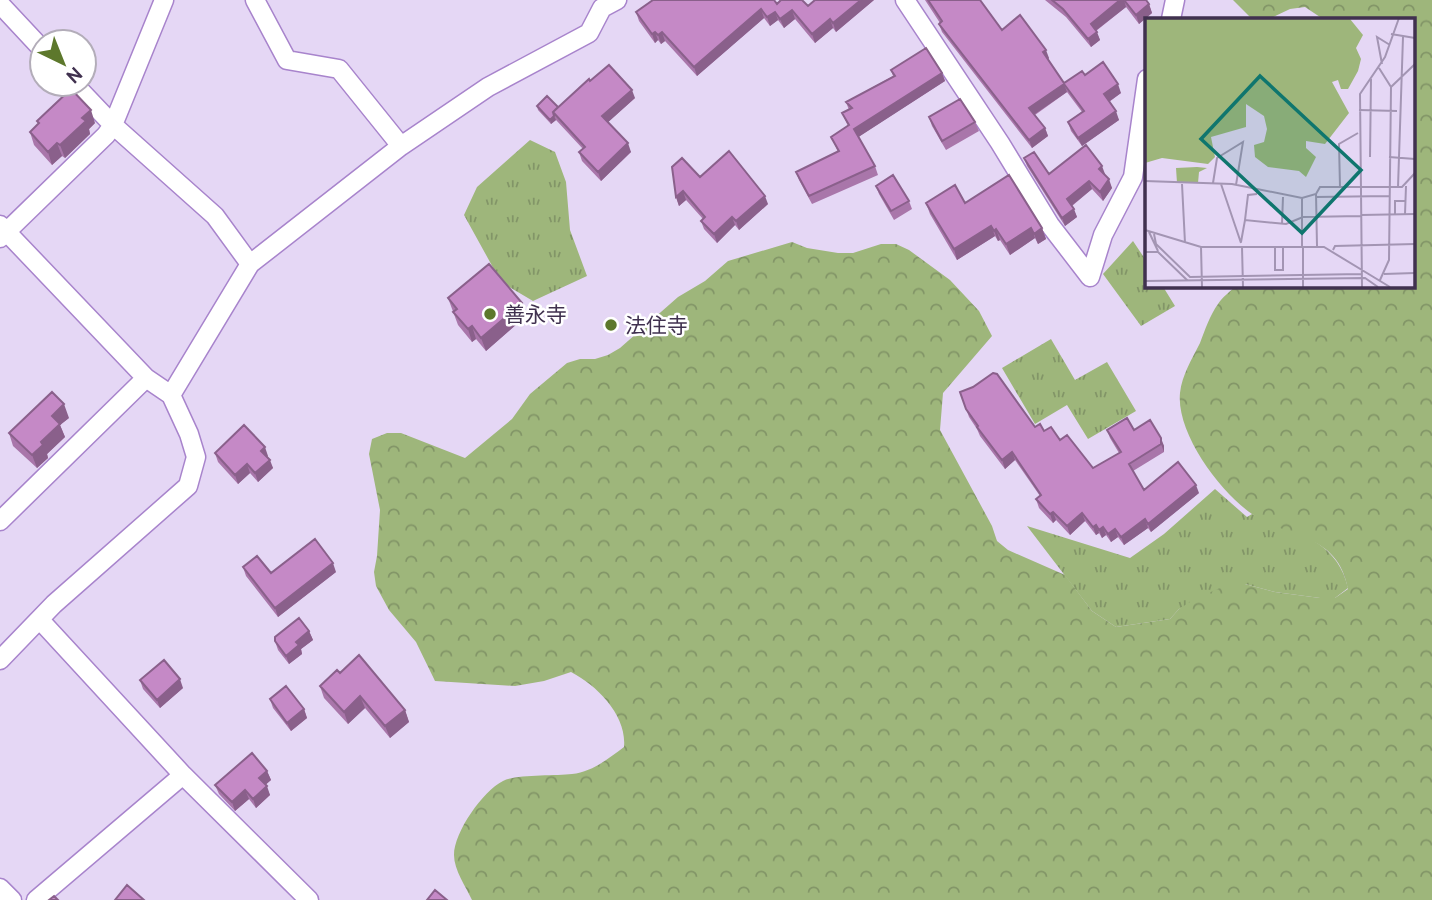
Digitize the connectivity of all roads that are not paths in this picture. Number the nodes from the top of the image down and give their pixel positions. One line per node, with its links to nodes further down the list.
1 (164, 0): 11 (street)
2 (255, 0): 12 (street)
3 (905, 0): 9 (street)
4 (1175, 0): 7 (street)
5 (608, 3): 12 (street)
6 (0, 4): 8 (street)
7 (1171, 18)
8 (28, 34)
9 (1145, 93)
10 (87, 98): 11 (street)
11 (113, 125): 13 (street); 14 (street)
12 (401, 146): 14 (street)
13 (2, 231): 15 (street)
14 (250, 264): 16 (street)
15 (146, 378): 16 (street); 17 (street)
16 (171, 395): 18 (street)
17 (0, 521)
18 (40, 621): 19 (street); 20 (street)
19 (0, 660)
20 (183, 775): 23 (street); 24 (street)
21 (0, 888): 22 (street)
22 (12, 900)
23 (36, 900)
24 (309, 900)

